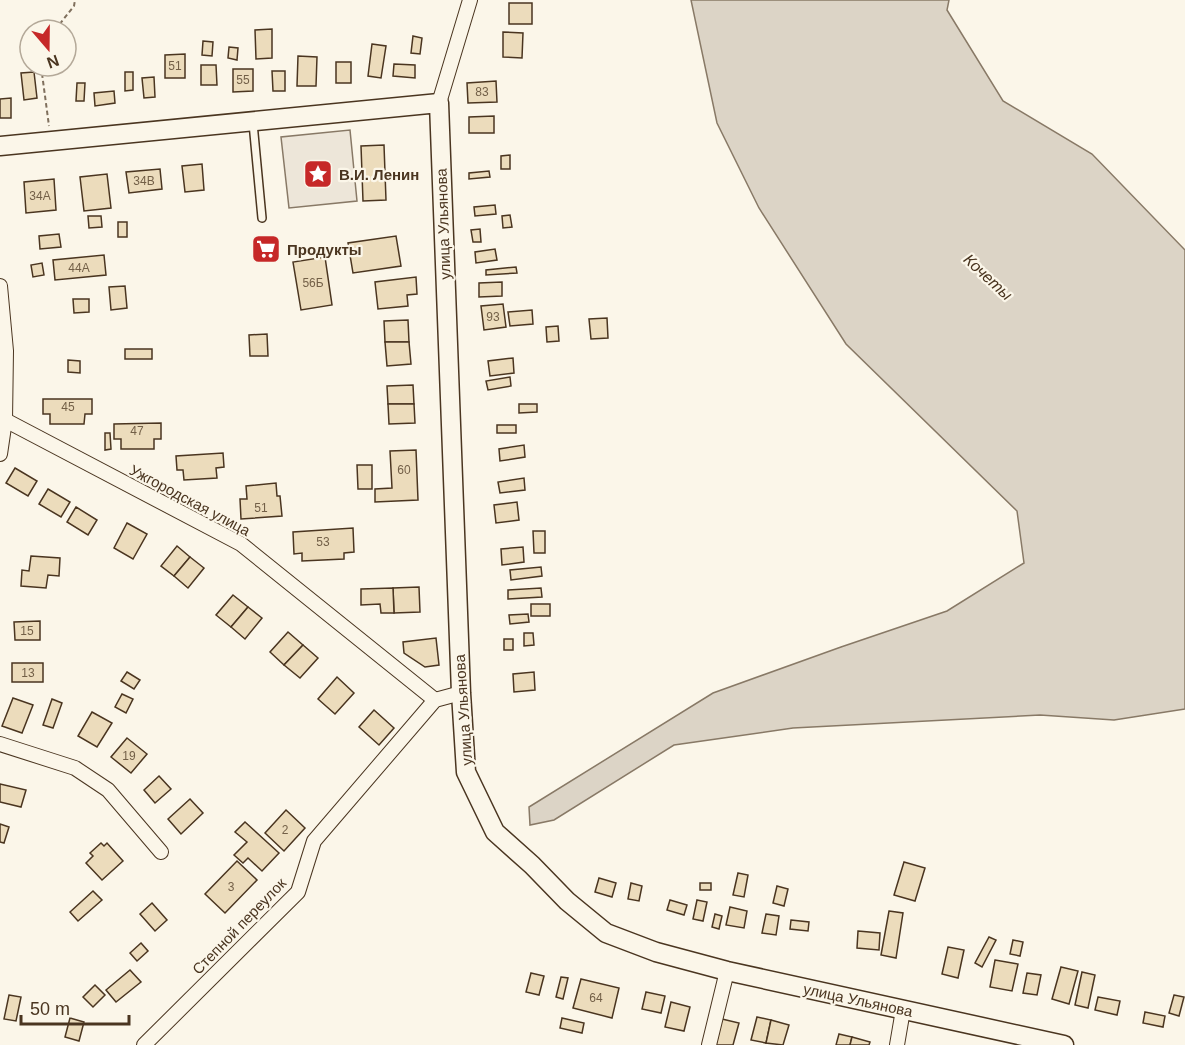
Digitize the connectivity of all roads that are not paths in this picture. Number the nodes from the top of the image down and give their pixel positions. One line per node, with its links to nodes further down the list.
1 (470, 0): 2 (street, улица Ульянова)
2 (439, 103): 3 (street); 9 (street, улица Ульянова)
3 (253, 121): 4 (street); 5 (lane)
4 (0, 146)
5 (262, 218)
6 (0, 286): 7 (street)
7 (2, 420): 8 (street); 10 (street, Ужгородская улица)
8 (0, 454)
9 (461, 693): 10 (street); 13 (street, улица Ульянова)
10 (435, 700): 15 (street, Степной переулок)
11 (0, 744): 12 (street)
12 (161, 852)
13 (727, 971): 14 (street, улица Ульянова); 16 (street)
14 (903, 1010): 17 (street); 18 (street, улица Ульянова)
15 (144, 1045)
16 (709, 1045)
17 (897, 1045)
18 (1064, 1045)

